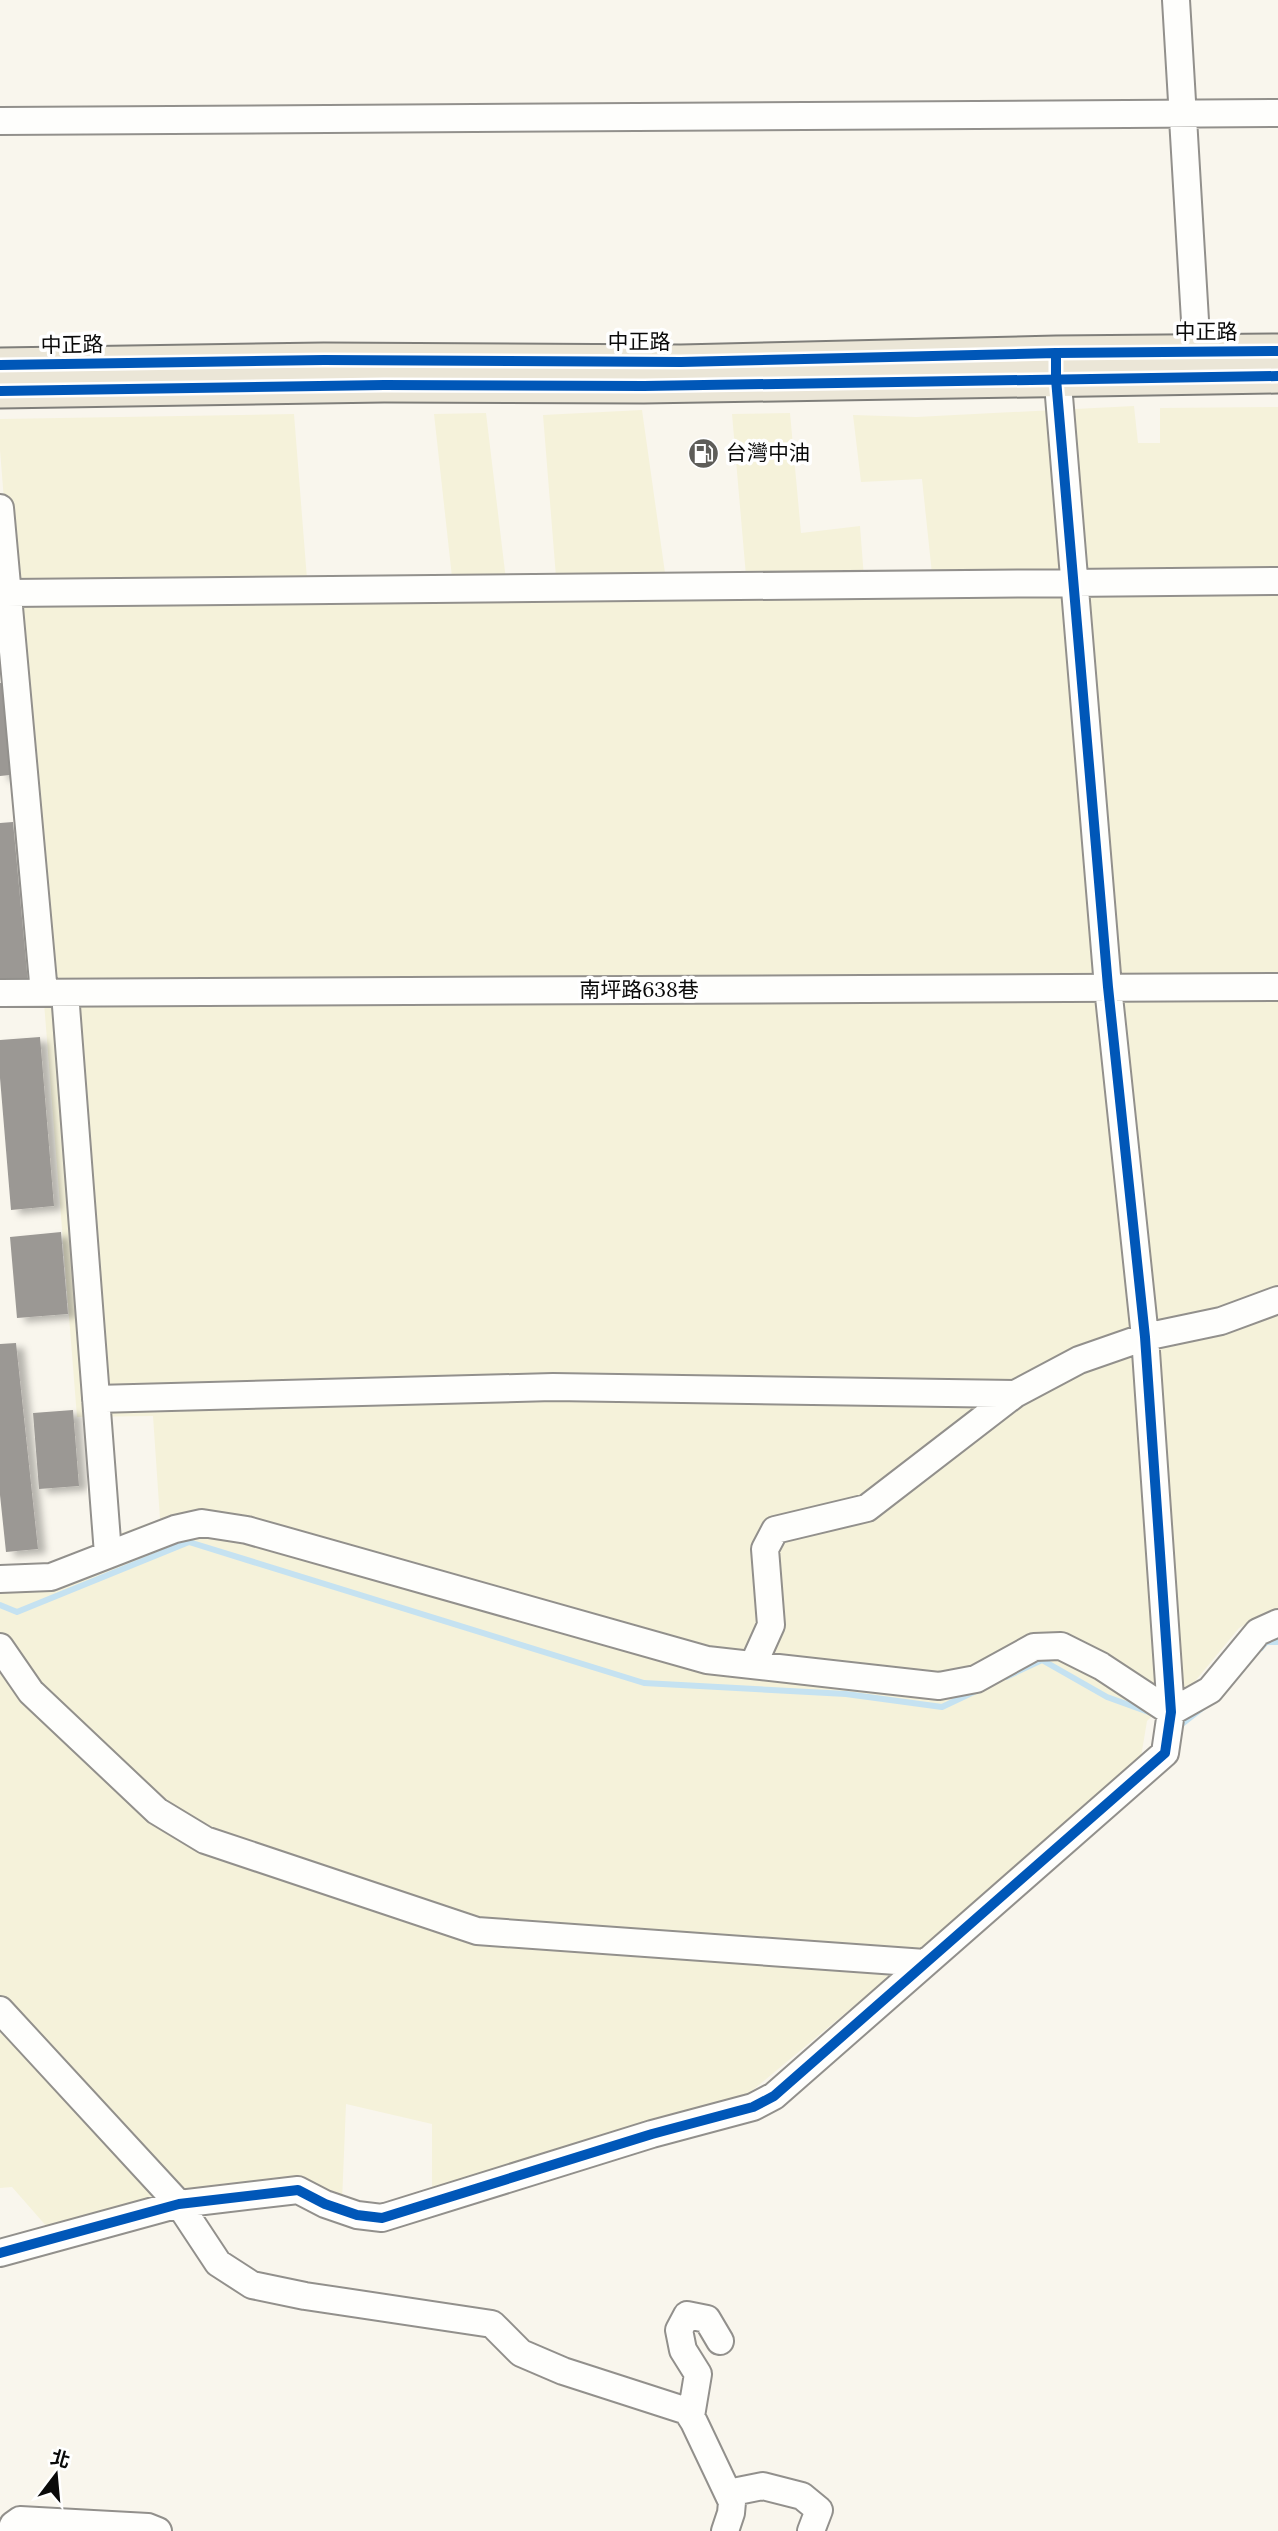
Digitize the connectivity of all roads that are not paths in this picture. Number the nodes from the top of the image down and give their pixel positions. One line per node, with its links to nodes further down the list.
1 (1176, 0): 2 (street)
2 (1184, 113): 3 (street); 4 (street); 6 (street)
3 (1278, 113)
4 (0, 121)
5 (1278, 351): 6 (main road, 中正路)
6 (1197, 363): 8 (main road, 中正路); 9 (main road, 中正路)
7 (0, 365): 8 (main road, 中正路)
8 (1056, 366): 10 (main road, 中正路); 13 (street)
9 (1278, 376)
10 (0, 391)
11 (0, 508): 14 (street)
12 (1278, 580): 13 (street)
13 (1074, 581): 14 (street); 15 (street)
14 (8, 593): 18 (street)
15 (1108, 987): 16 (street, 南坪路638巷); 18 (street, 南坪路638巷); 20 (street)
16 (1278, 987)
17 (0, 993): 18 (street, 南坪路638巷)
18 (54, 993): 22 (street)
19 (1278, 1300): 20 (street)
20 (1145, 1336): 21 (street); 28 (street)
21 (1015, 1394): 22 (street); 27 (street)
22 (96, 1399): 23 (street)
23 (108, 1554): 24 (street); 27 (street)
24 (0, 1579)
25 (1278, 1623): 28 (street)
26 (0, 1647): 29 (street)
27 (753, 1665): 28 (street)
28 (1171, 1713): 29 (street)
29 (925, 1963): 31 (street)
30 (0, 2010): 31 (street)
31 (179, 2204): 32 (street); 34 (street)
32 (0, 2253)
33 (720, 2342): 34 (street)
34 (691, 2416): 35 (street)
35 (728, 2493): 38 (street); 39 (street)
36 (11, 2531): 37 (street)
37 (158, 2531)
38 (725, 2531)
39 (811, 2531)

